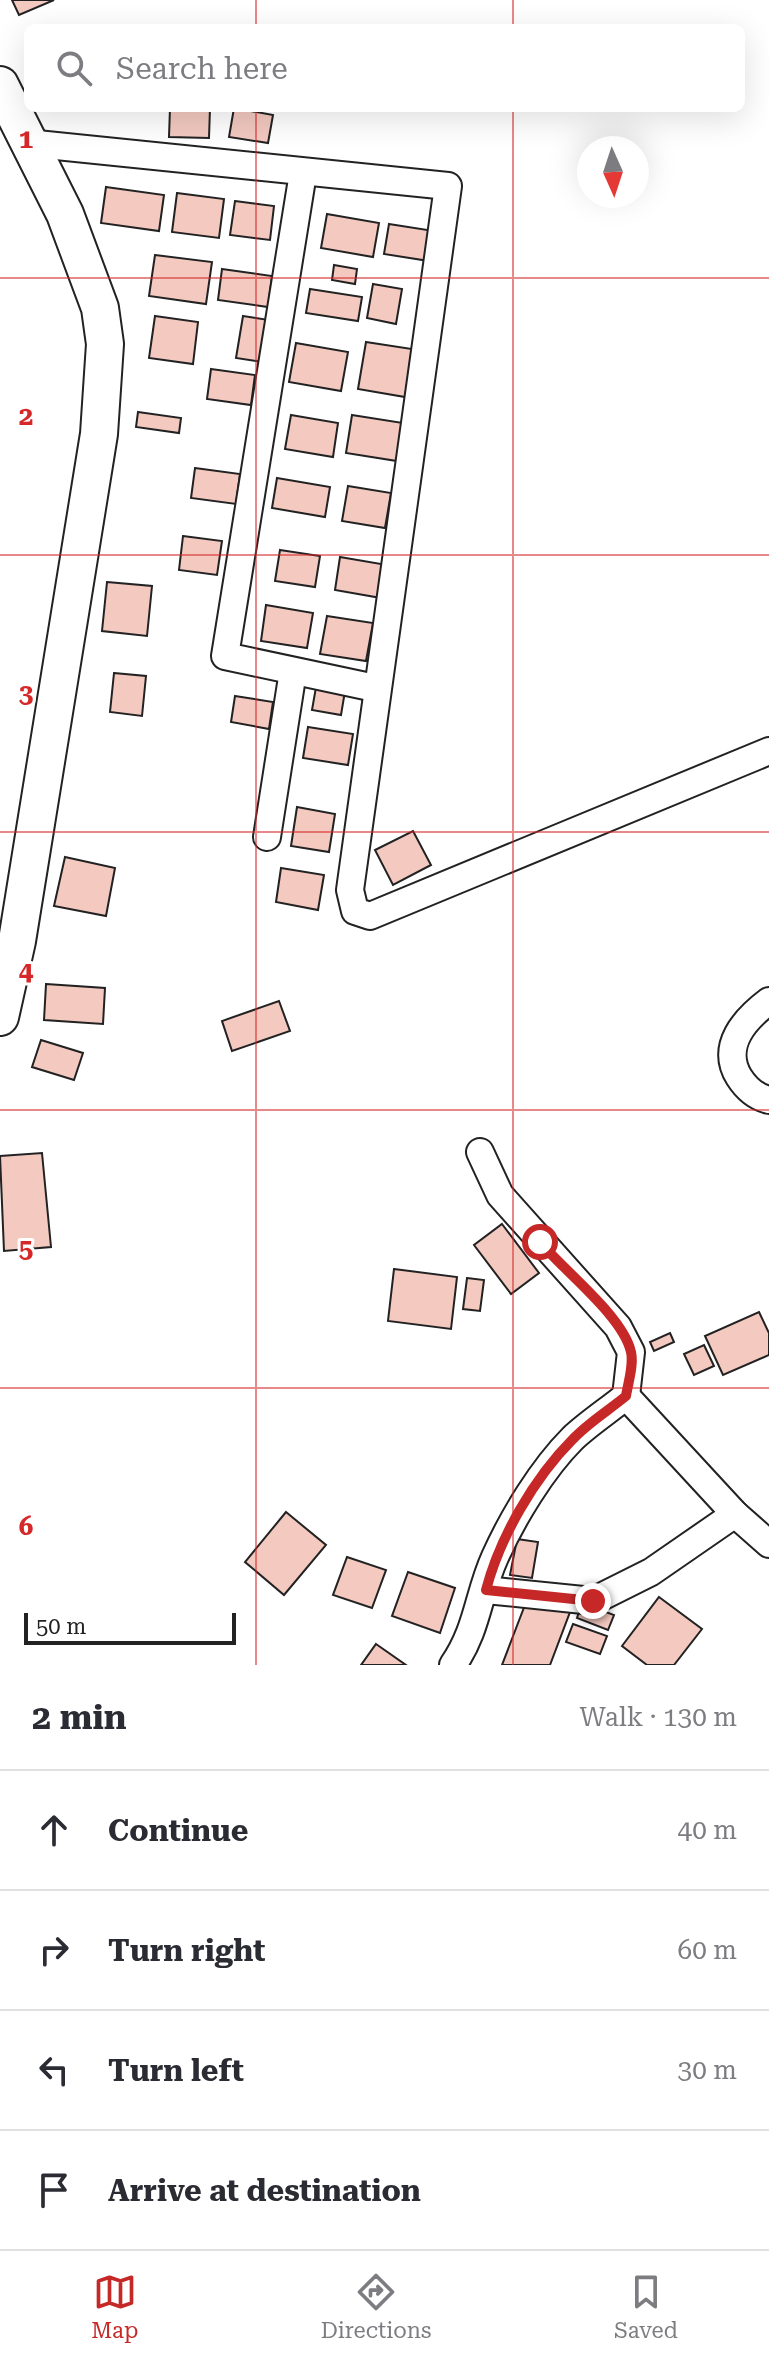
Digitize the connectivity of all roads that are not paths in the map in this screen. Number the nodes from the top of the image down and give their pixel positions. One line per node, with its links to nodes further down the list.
1 (0, 85): 2 (street)
2 (27, 143): 3 (street); 9 (street)
3 (303, 173): 4 (street); 5 (street)
4 (293, 671): 5 (street); 7 (street)
5 (375, 688): 6 (street)
6 (769, 751)
7 (267, 837)
8 (769, 1001): 10 (street)
9 (0, 1017)
10 (769, 1100)
11 (480, 1152): 12 (street)
12 (626, 1396): 13 (street); 15 (street)
13 (735, 1514): 14 (street); 15 (street)
14 (769, 1544)
15 (486, 1590): 16 (street)
16 (453, 1665)

